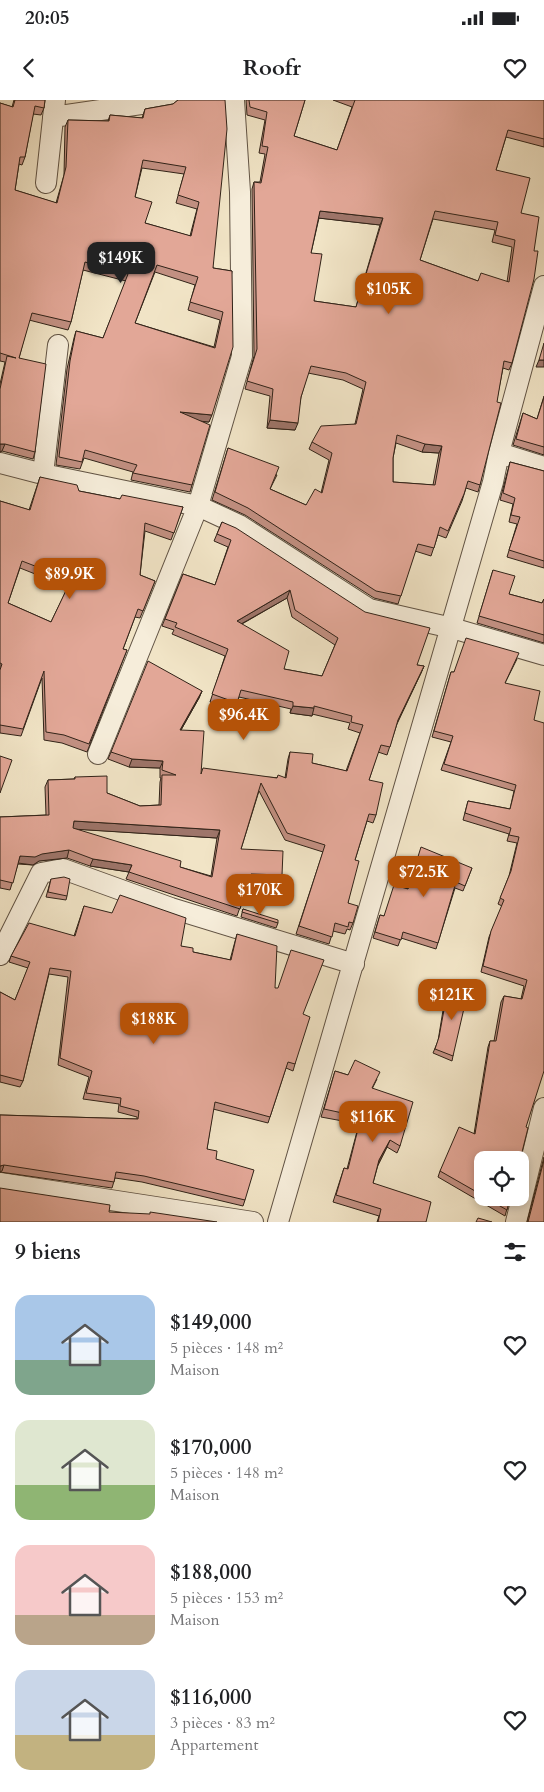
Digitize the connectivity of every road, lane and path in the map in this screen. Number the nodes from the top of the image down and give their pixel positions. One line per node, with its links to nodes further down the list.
1 (168, 100): 3 (street)
2 (234, 100): 11 (street)
3 (54, 108): 4 (street)
4 (46, 184)
5 (544, 286): 7 (street)
6 (58, 346): 10 (street)
7 (499, 453): 9 (street); 12 (street)
8 (0, 463): 10 (street)
9 (544, 467)
10 (43, 474): 11 (street)
11 (198, 506): 12 (street); 14 (street)
12 (452, 628): 13 (street); 16 (street)
13 (544, 655)
14 (98, 754)
15 (0, 955): 16 (street)
16 (354, 964): 20 (street)
17 (544, 1108): 21 (street)
18 (0, 1183): 19 (street)
19 (253, 1222)
20 (278, 1222)
21 (516, 1222)

